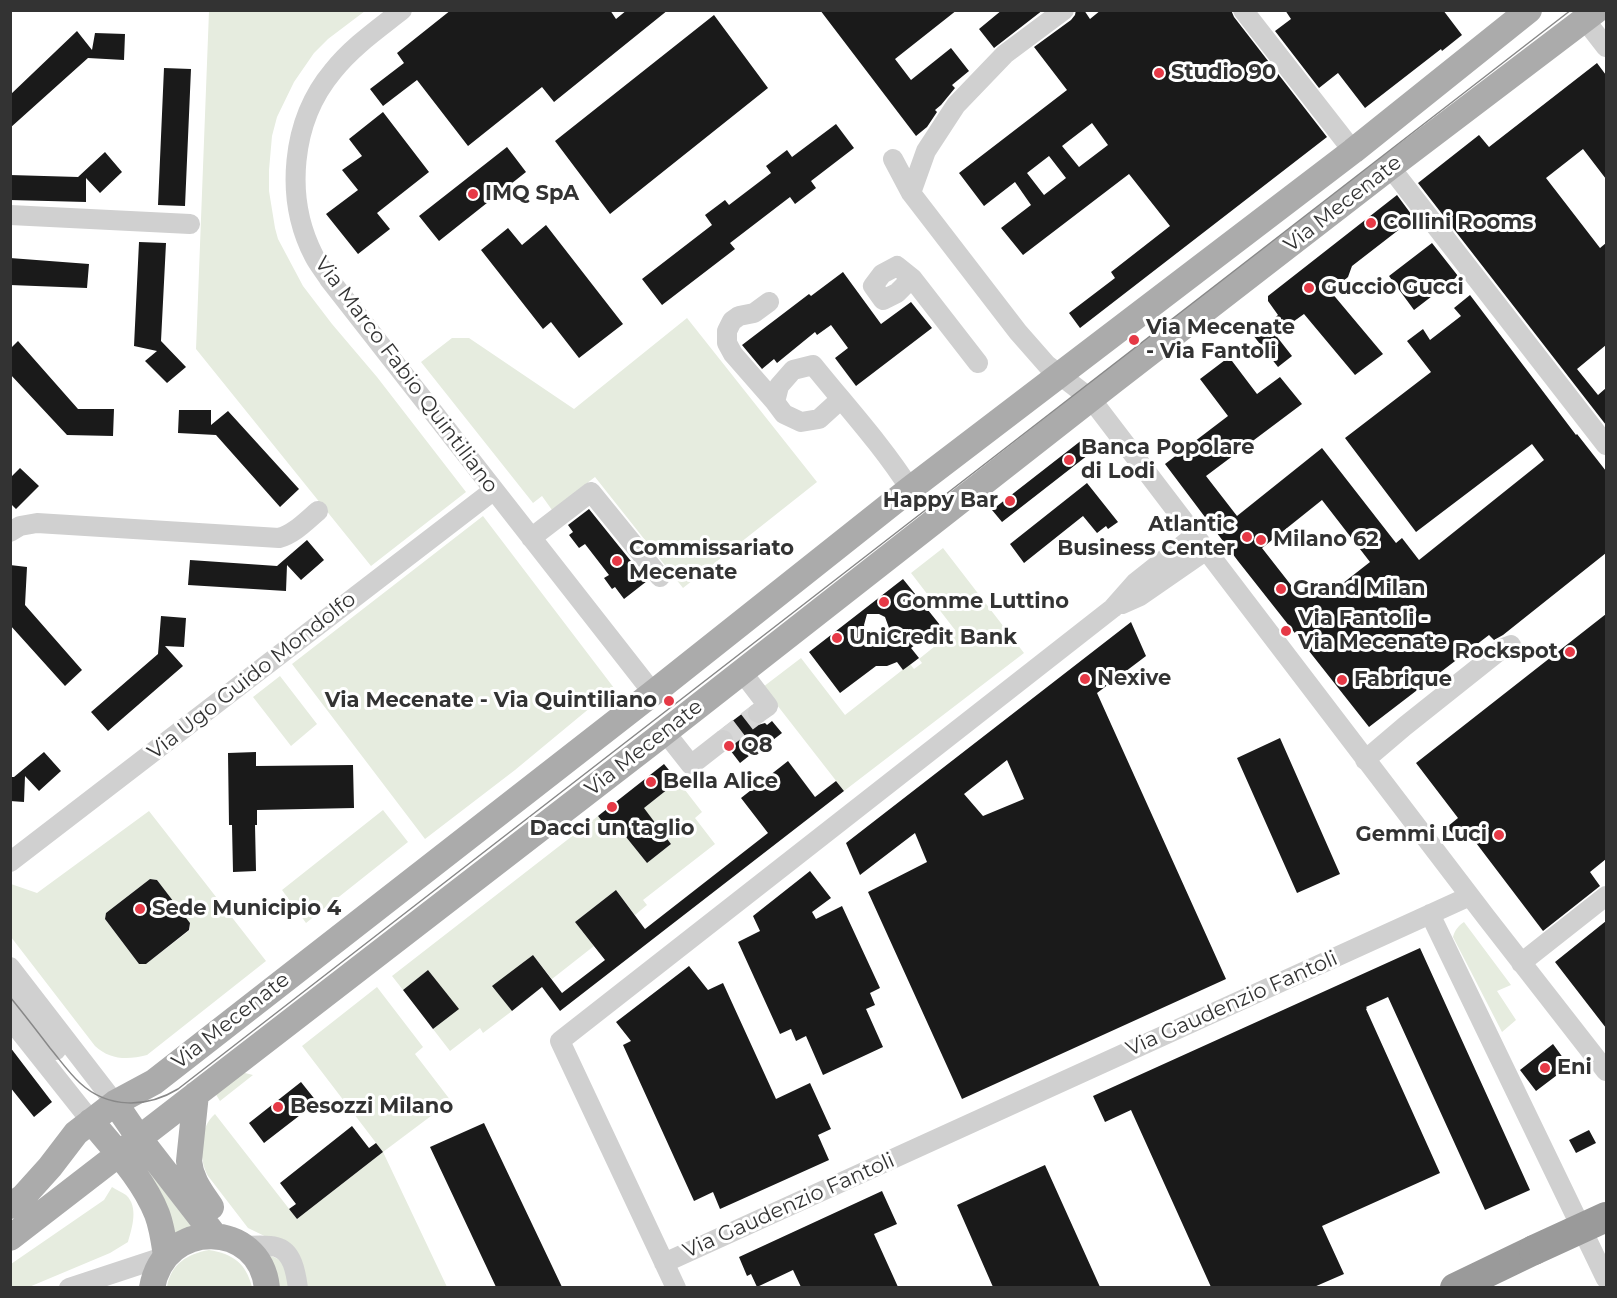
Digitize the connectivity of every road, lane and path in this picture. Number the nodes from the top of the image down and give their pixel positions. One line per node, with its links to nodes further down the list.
1 (402, 10): 22 (street, Via Marco Fabio Quintiliano)
2 (1064, 10): 10 (street)
3 (1243, 10): 7 (street)
4 (1529, 10): 7 (main road, Via Mecenate)
5 (1591, 15): 6 (street); 9 (main road, Via Mecenate)
6 (1606, 47)
7 (1353, 151): 16 (main road, Via Mecenate)
8 (893, 159): 10 (street)
9 (1390, 167): 18 (main road, Via Mecenate); 20 (street)
10 (911, 193): 16 (street)
11 (10, 215): 12 (street)
12 (190, 224)
13 (912, 278): 15 (street)
14 (769, 302): 19 (street)
15 (978, 363)
16 (1060, 374): 18 (street); 21 (main road, Via Mecenate)
17 (841, 399): 19 (street); 19 (street); 21 (street)
18 (1090, 399): 26 (street); 29 (main road, Via Mecenate)
19 (775, 402)
20 (1606, 446)
21 (910, 489): 30 (main road, Via Mecenate)
22 (494, 490): 25 (street, Via Marco Fabio Quintiliano); 35 (street, Via Ugo Guido Mondolfo)
23 (318, 511): 24 (street)
24 (10, 532)
25 (531, 538): 27 (street); 30 (street, Via Marco Fabio Quintiliano)
26 (1199, 543): 34 (street); 54 (street, Via Gaudenzio Fantoli)
27 (660, 577)
28 (1507, 645): 34 (street)
29 (741, 672): 31 (street); 32 (main road, Via Mecenate)
30 (653, 693): 45 (main road, Via Mecenate)
31 (763, 710)
32 (665, 732): 33 (street); 44 (main road, Via Mecenate)
33 (723, 740)
34 (1365, 760): 36 (street)
35 (10, 862)
36 (1470, 896): 38 (street, Via Gaudenzio Fantoli); 39 (street)
37 (1606, 896): 39 (street)
38 (1430, 914): 54 (street, Via Gaudenzio Fantoli); 55 (street)
39 (1521, 963): 43 (street)
40 (10, 967): 45 (street)
41 (10, 990): 45 (street)
42 (10, 1019): 46 (street)
43 (1606, 1071)
44 (196, 1094): 47 (main road, Via Mecenate); 52 (main road, Via Mecenate)
45 (115, 1103): 46 (main road, Via Mecenate); 47 (main road, Via Mecenate)
46 (91, 1121): 48 (main road); 49 (main road, Via Mecenate)
47 (139, 1138): 48 (main road, Via Mecenate); 52 (main road, Via Mecenate)
48 (118, 1154): 51 (main road, Via Mecenate); 53 (main road)
49 (10, 1206)
50 (1606, 1217): 61 (highway, bridge)
51 (10, 1238)
52 (232, 1242): 53 (main road); 58 (main road, Via Mecenate); 59 (street)
53 (166, 1256): 56 (street); 57 (main road)
54 (664, 1263): 60 (street, Via Gaudenzio Fantoli)
55 (1606, 1279)
56 (69, 1287)
57 (152, 1287)
58 (267, 1287)
59 (298, 1287)
60 (676, 1287)
61 (1455, 1287)

